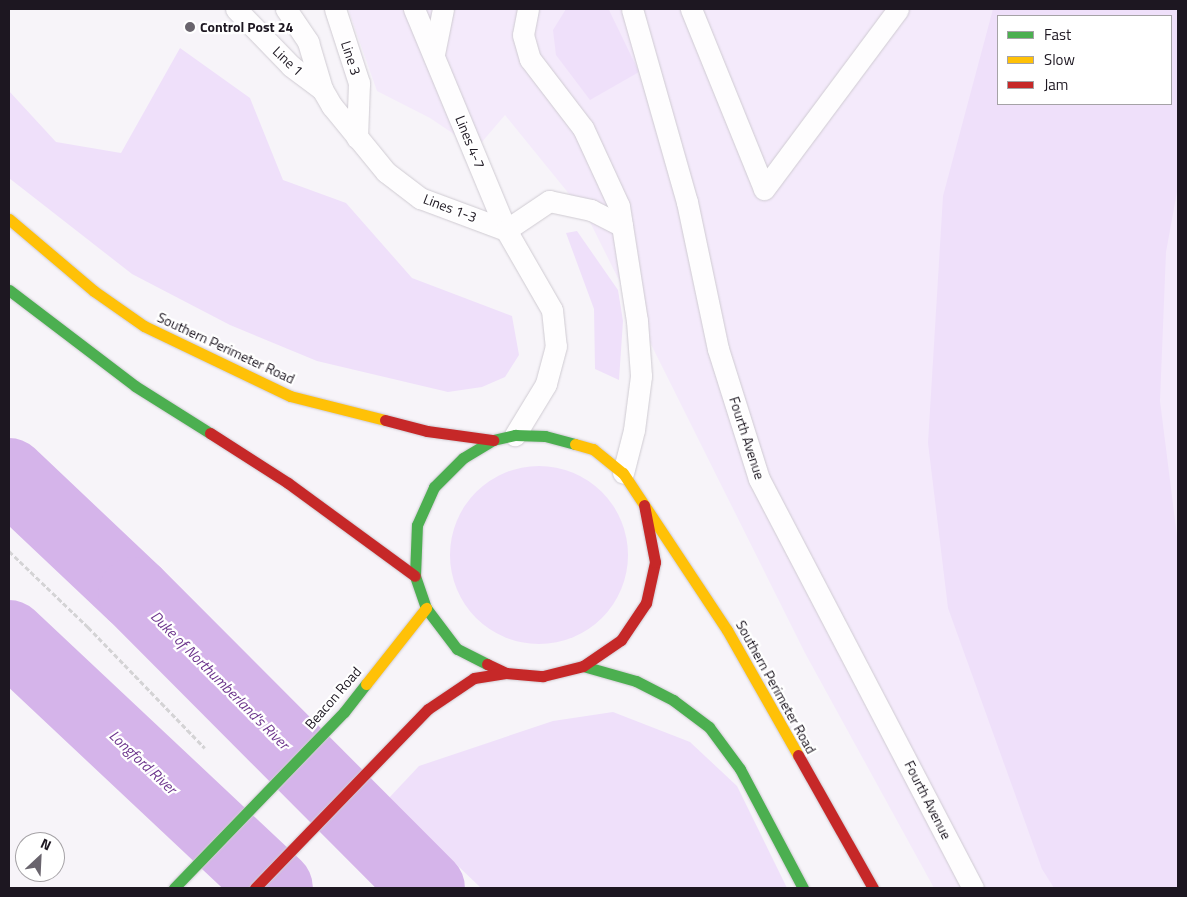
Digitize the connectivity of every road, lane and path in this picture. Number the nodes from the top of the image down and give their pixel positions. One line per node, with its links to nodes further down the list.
1 (236, 9): 11 (lane, Line 1)
2 (286, 9): 11 (lane)
3 (335, 9): 12 (lane, Line 3)
4 (414, 9): 10 (lane, Lines 4-7)
5 (443, 9): 10 (lane)
6 (528, 9): 14 (lane)
7 (632, 9): 31 (lane, Fourth Avenue)
8 (691, 9): 9 (lane)
9 (898, 9)
10 (434, 54): 15 (lane, Lines 4-7)
11 (322, 89): 12 (lane, Lines 1-3)
12 (356, 138): 15 (lane, Lines 1-3)
13 (9, 219): 18 (street, Southern Perimeter Road)
14 (622, 226): 15 (lane); 19 (lane)
15 (506, 230): 17 (lane, Lines 4-7)
16 (9, 290): 22 (street)
17 (515, 435): 18 (street, Southern Perimeter Road); 19 (street, Southern Perimeter Road)
18 (493, 440): 22 (street)
19 (622, 473): 20 (street, Southern Perimeter Road)
20 (644, 505): 24 (street); 30 (street, Southern Perimeter Road)
21 (9, 551): 26 (path)
22 (415, 576): 23 (street)
23 (426, 608): 25 (street); 27 (street, Beacon Road)
24 (583, 666): 25 (street); 29 (street)
25 (506, 673): 28 (street)
26 (205, 748)
27 (174, 888)
28 (255, 888)
29 (803, 888)
30 (873, 888)
31 (974, 888)

